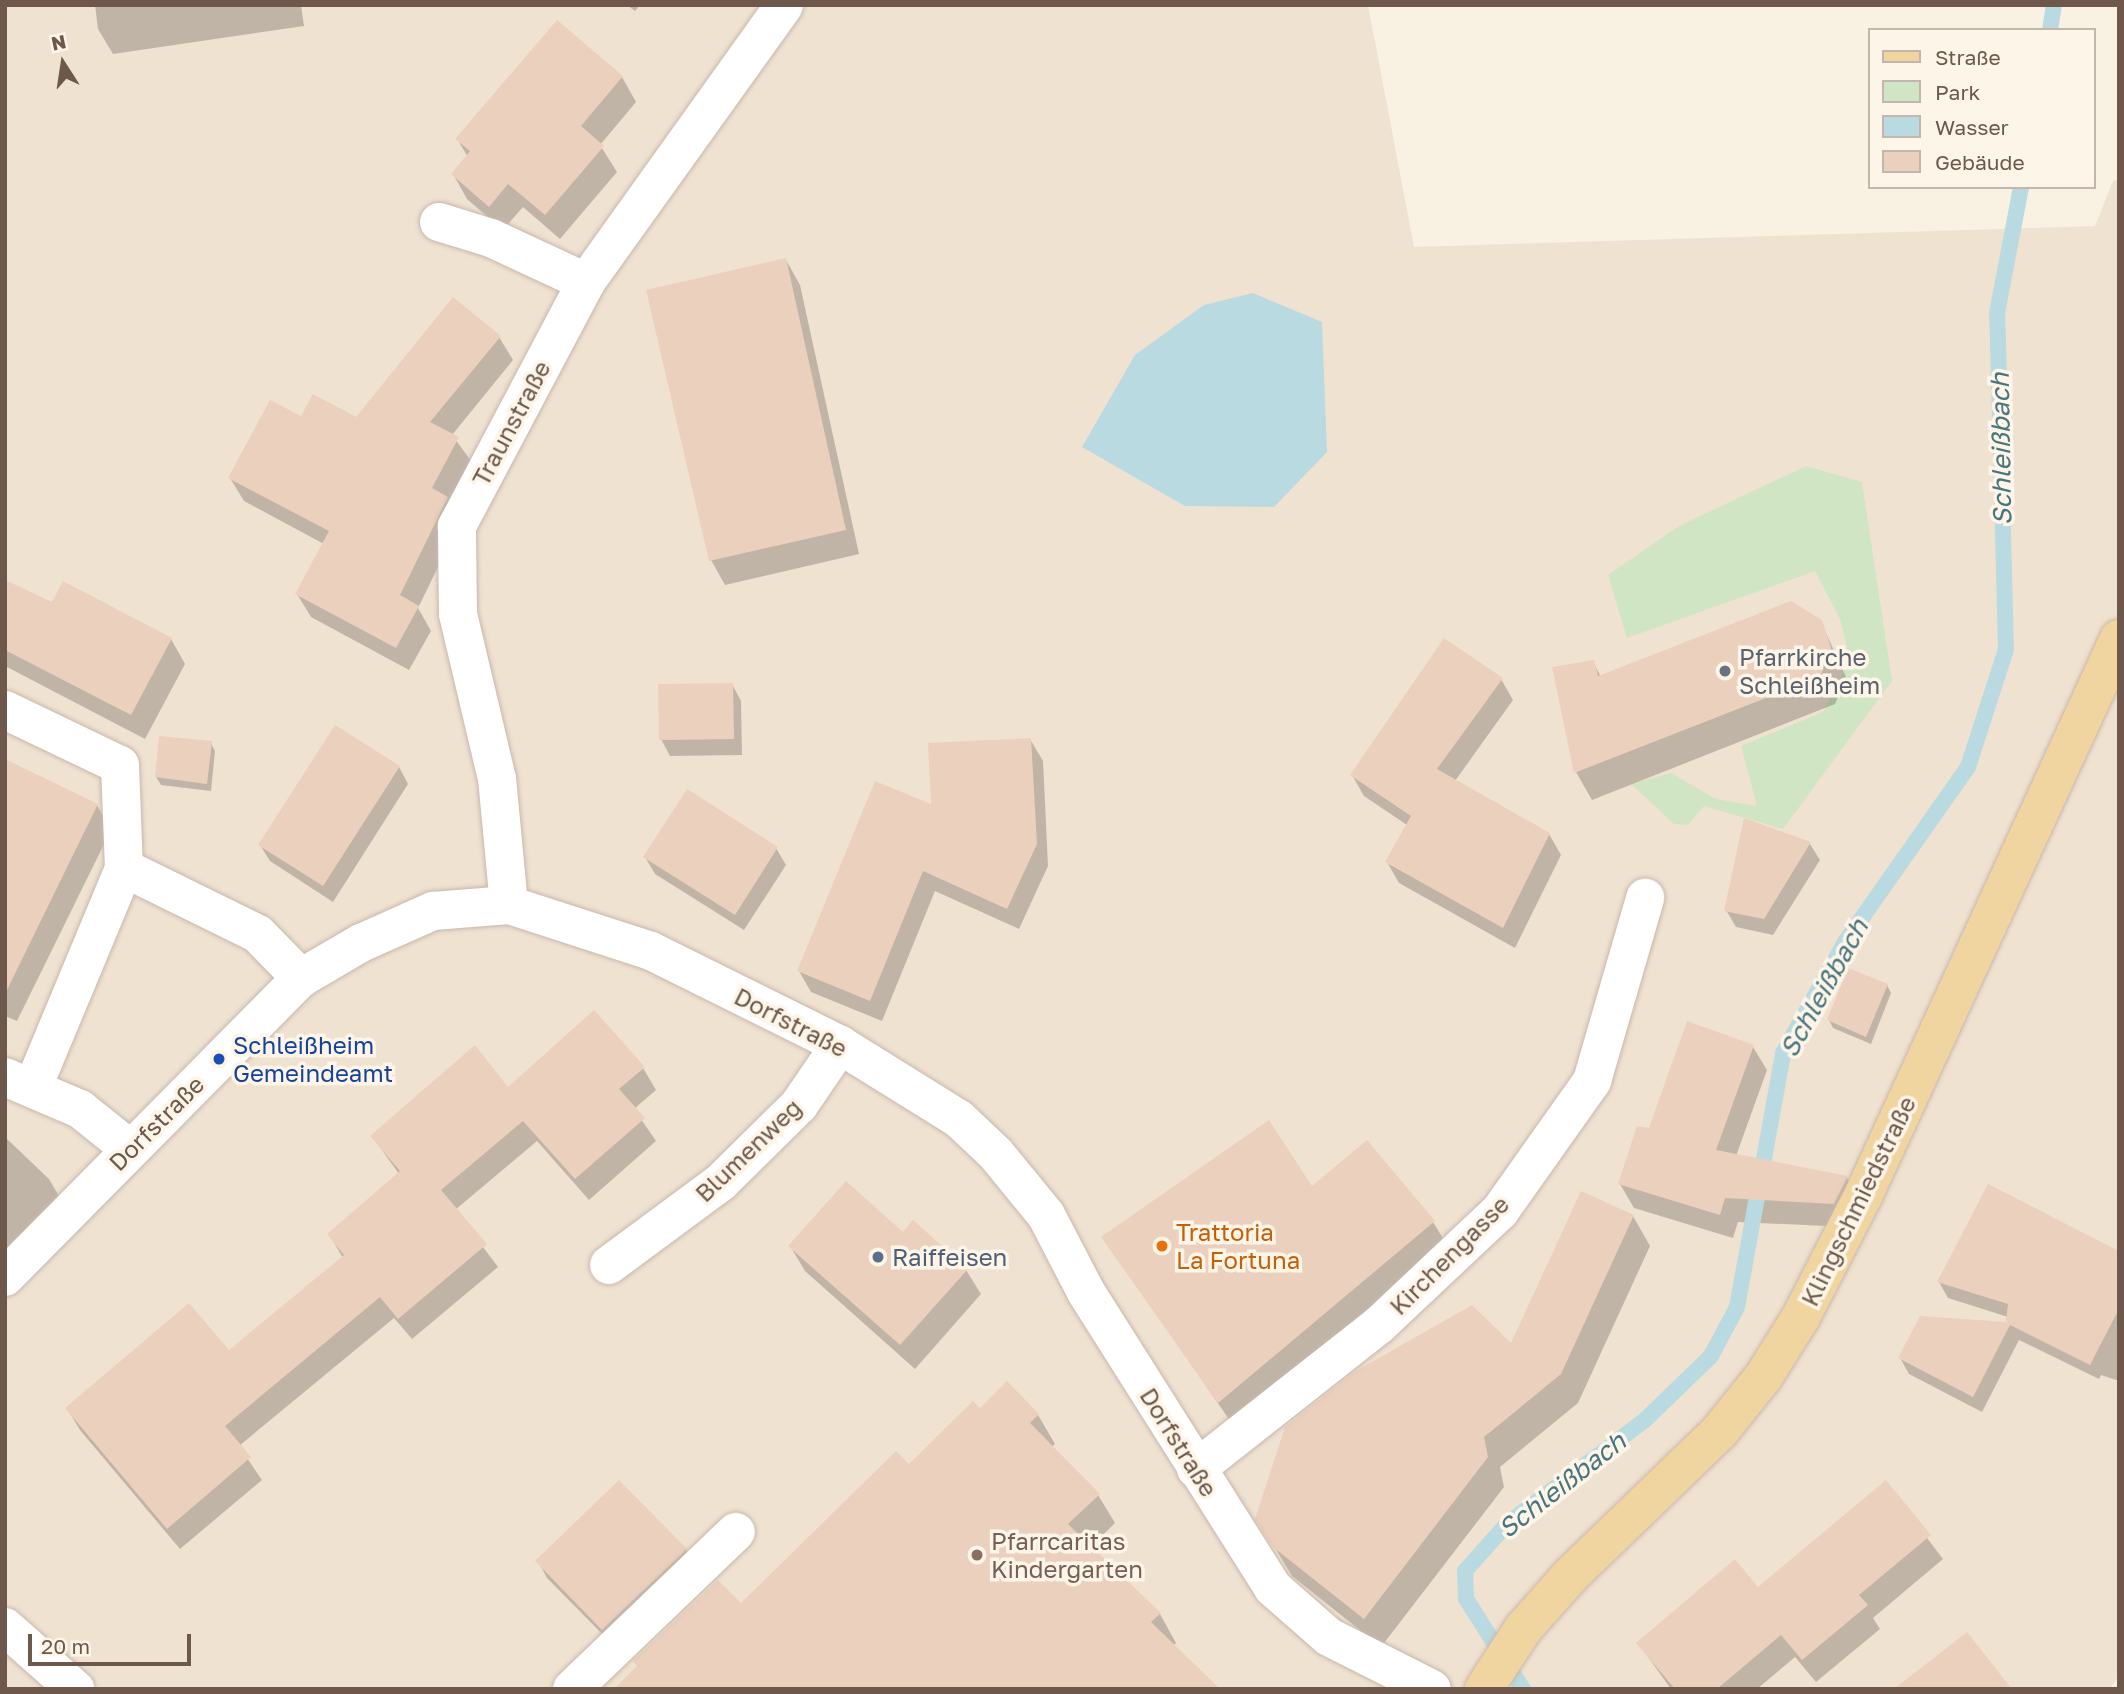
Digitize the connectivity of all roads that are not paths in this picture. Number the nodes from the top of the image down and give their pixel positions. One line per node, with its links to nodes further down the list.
1 (784, 5): 3 (street, Traunstraße)
2 (439, 222): 3 (street)
3 (586, 282): 8 (street, Traunstraße)
4 (2119, 639): 21 (main road, Klingschmiedstraße)
5 (5, 710): 6 (street)
6 (124, 868): 9 (street); 11 (street)
7 (1645, 898): 15 (street, Kirchengasse)
8 (509, 905): 9 (street, Dorfstraße); 10 (street, Dorfstraße)
9 (301, 978): 12 (street, Dorfstraße)
10 (840, 1045): 13 (street, Blumenweg); 15 (street, Dorfstraße)
11 (19, 1082): 12 (street)
12 (130, 1149): 14 (street, Dorfstraße)
13 (609, 1265)
14 (5, 1278)
15 (1196, 1469): 20 (street, Dorfstraße)
16 (736, 1532): 19 (street)
17 (5, 1627): 18 (street)
18 (75, 1689)
19 (572, 1689)
20 (1432, 1689)
21 (1484, 1689)

